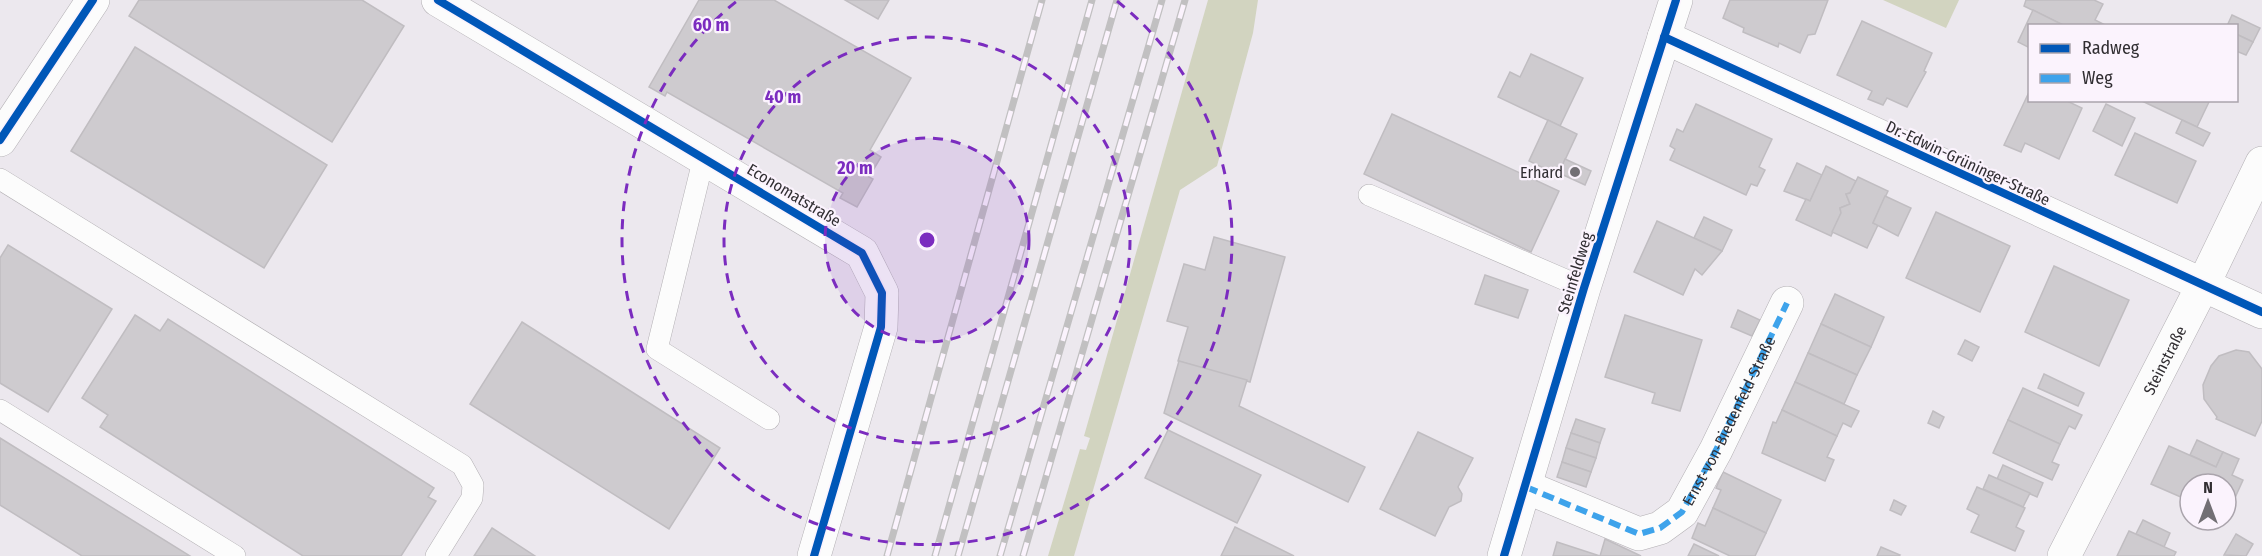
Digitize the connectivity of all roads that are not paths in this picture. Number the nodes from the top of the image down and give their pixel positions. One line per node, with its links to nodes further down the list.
1 (93, 0): 5 (street)
2 (438, 0): 6 (street, Economatstraße)
3 (1676, 0): 4 (street, Steinfeldweg)
4 (1664, 37): 10 (street, Dr.-Edwin-Grüninger-Straße); 11 (street, Steinfeldweg)
5 (0, 140)
6 (704, 157): 15 (lane); 19 (street, Economatstraße)
7 (2262, 163): 10 (street, Steinstraße)
8 (0, 179): 18 (lane)
9 (1369, 195): 11 (lane)
10 (2203, 285): 13 (street, Dr.-Edwin-Grüninger-Straße); 21 (street, Steinstraße)
11 (1584, 288): 16 (street, Steinfeldweg)
12 (1787, 303): 16 (street, Ernst-von-Biedenfeld-Straße)
13 (2262, 312)
14 (0, 410): 17 (lane)
15 (769, 419)
16 (1526, 487): 20 (street, Steinfeldweg)
17 (235, 556)
18 (435, 556)
19 (814, 556)
20 (1504, 556)
21 (2064, 556)

